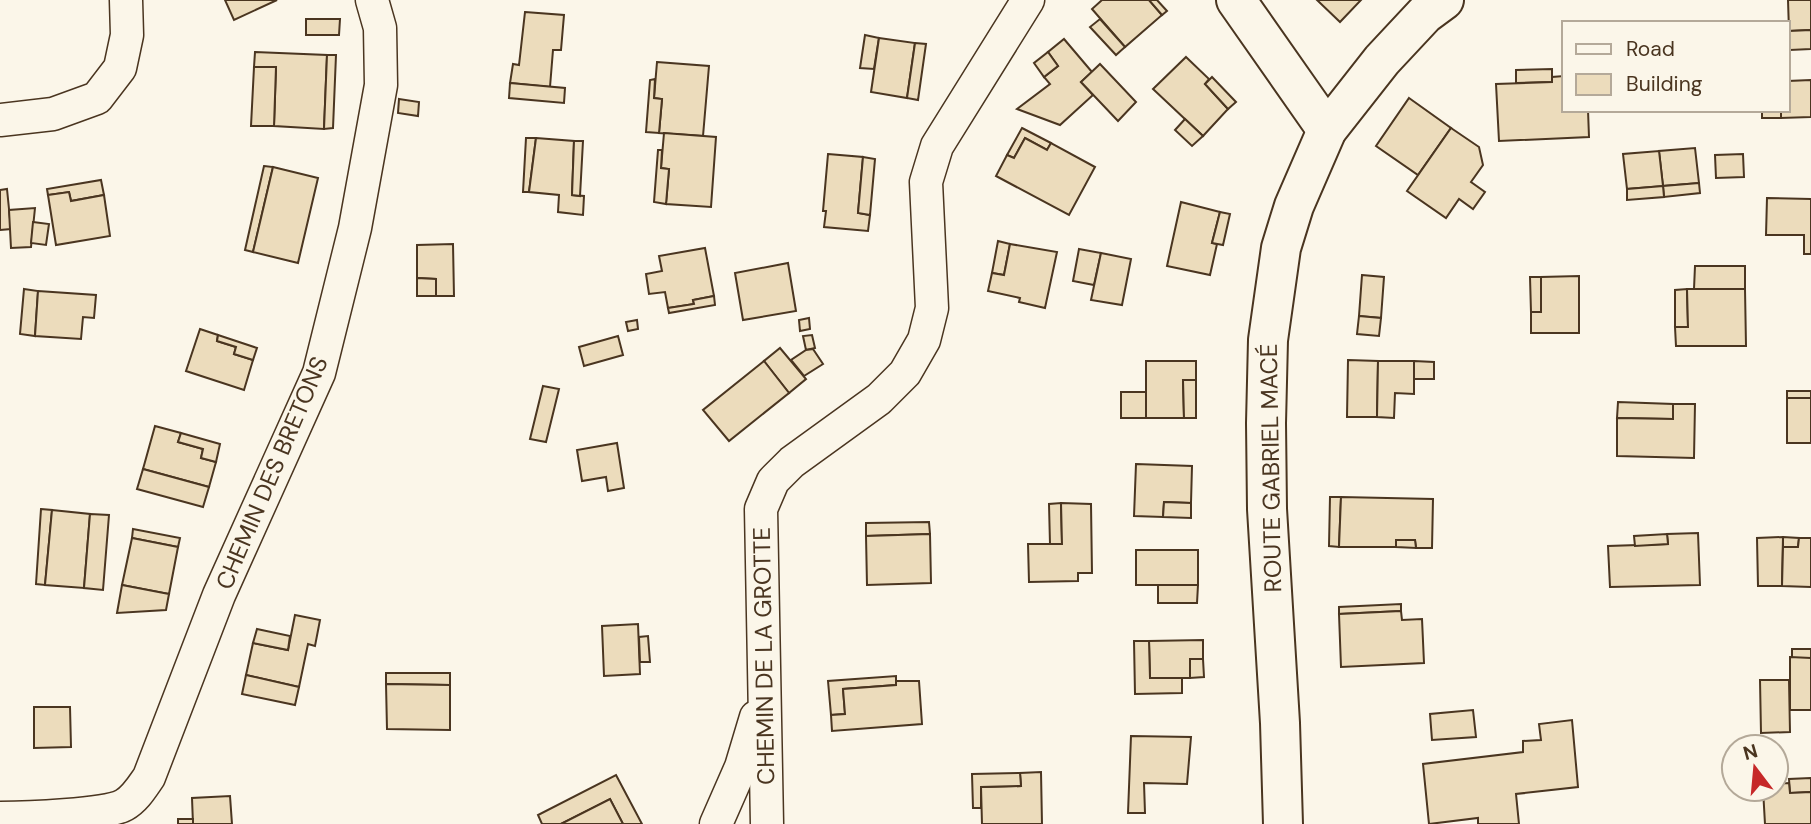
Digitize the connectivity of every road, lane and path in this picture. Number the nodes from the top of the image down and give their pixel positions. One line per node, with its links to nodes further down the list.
1 (126, 0): 6 (street)
2 (372, 0): 9 (street, CHEMIN DES BRETONS)
3 (1028, 0): 8 (street, CHEMIN DE LA GROTTE)
4 (1236, 0): 7 (main road)
5 (1444, 0): 7 (main road, ROUTE GABRIEL MACÉ)
6 (0, 120)
7 (1327, 130): 12 (main road, ROUTE GABRIEL MACÉ)
8 (765, 687): 10 (street); 11 (street, CHEMIN DE LA GROTTE)
9 (0, 818)
10 (716, 824)
11 (767, 824)
12 (1283, 824)

